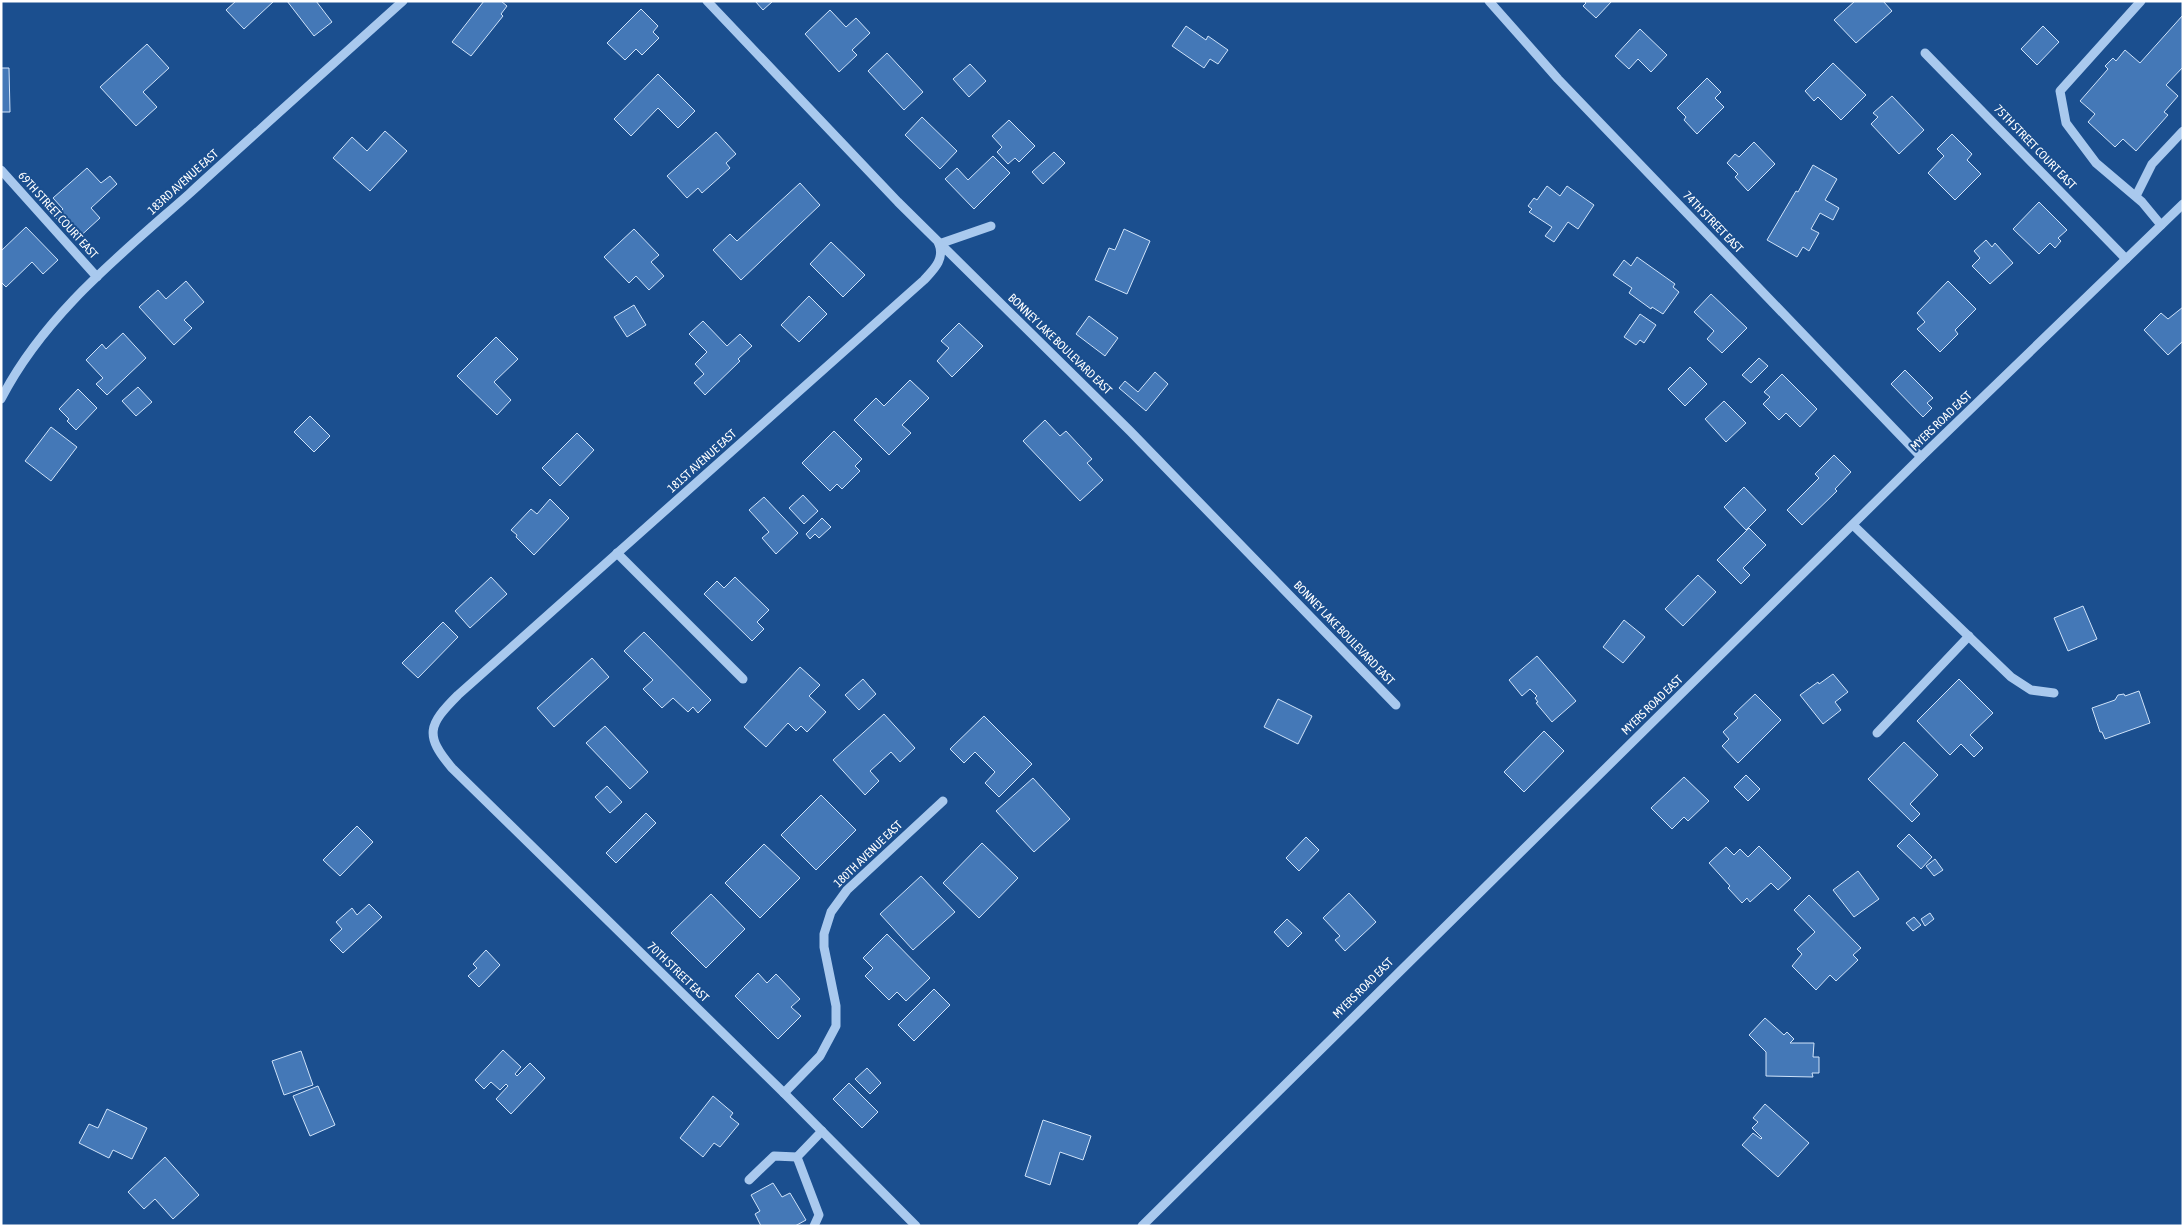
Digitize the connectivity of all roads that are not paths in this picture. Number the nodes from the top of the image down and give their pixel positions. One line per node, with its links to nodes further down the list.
1 (403, 1): 14 (street, 183RD AVENUE EAST)
2 (707, 1): 12 (street, BONNEY LAKE BOULEVARD EAST)
3 (2141, 1): 8 (street)
4 (1490, 2): 16 (street, 74TH STREET EAST)
5 (1925, 53): 13 (street, 75TH STREET COURT EAST)
6 (2183, 132): 8 (street)
7 (1, 170): 14 (street, 69TH STREET COURT EAST)
8 (2136, 196): 10 (street)
9 (2183, 204): 10 (street, MYERS ROAD EAST)
10 (2161, 225): 13 (street, MYERS ROAD EAST)
11 (991, 226): 12 (street)
12 (939, 244): 18 (street, 181ST AVENUE EAST); 22 (street, BONNEY LAKE BOULEVARD EAST)
13 (2126, 259): 16 (street, MYERS ROAD EAST)
14 (96, 277): 15 (street, 183RD AVENUE EAST)
15 (1, 399)
16 (1921, 457): 17 (street, MYERS ROAD EAST)
17 (1853, 524): 19 (street); 32 (street, MYERS ROAD EAST)
18 (617, 553): 20 (street); 23 (street, 181ST AVENUE EAST)
19 (1968, 636): 21 (street); 24 (street)
20 (743, 679)
21 (2054, 693)
22 (1396, 705)
23 (432, 731): 26 (street, 70TH STREET EAST)
24 (1877, 733)
25 (942, 801): 26 (street, 180TH AVENUE EAST)
26 (784, 1093): 27 (street, 70TH STREET EAST)
27 (822, 1131): 28 (street); 31 (street, 70TH STREET EAST)
28 (797, 1157): 29 (street); 30 (street)
29 (749, 1180)
30 (814, 1226)
31 (916, 1226)
32 (1142, 1226)

